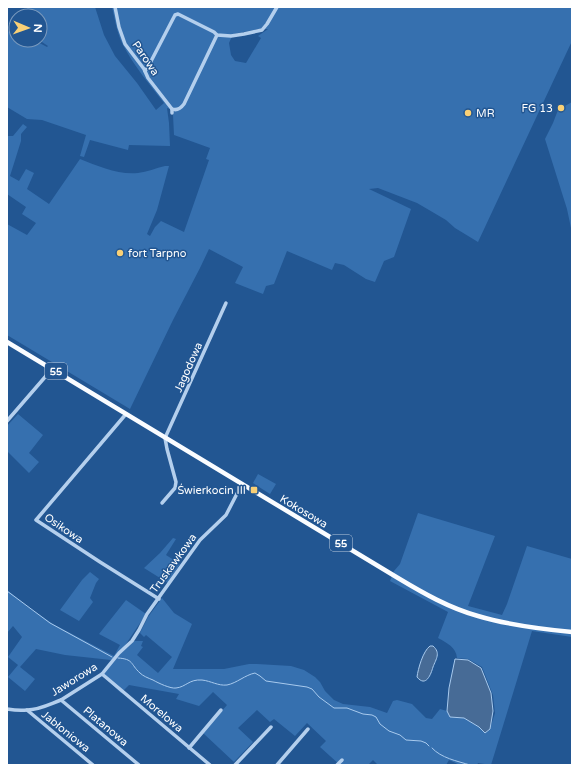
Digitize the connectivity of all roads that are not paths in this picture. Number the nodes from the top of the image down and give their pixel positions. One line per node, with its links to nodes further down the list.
1 (115, 7): 4 (street, Parowa)
2 (277, 7): 3 (street)
3 (217, 35): 4 (street); 4 (street, Parowa)
4 (145, 71)
5 (226, 303): 10 (street, Jagodowa)
6 (7, 342): 7 (main road, 55)
7 (52, 369): 8 (main road, 55); 9 (street)
8 (126, 414): 10 (main road, Kokosowa / 55); 13 (street, Osikowa)
9 (7, 421)
10 (165, 438): 11 (main road, Kokosowa / 55); 12 (street)
11 (242, 484): 13 (street, Truskawkowa); 14 (main road, Kokosowa / 55)
12 (162, 503)
13 (158, 599): 15 (street, Truskawkowa)
14 (572, 632)
15 (119, 653): 16 (street, Jaworowa)
16 (102, 674): 17 (street, Jaworowa); 23 (street, Morelowa)
17 (61, 700): 19 (street, Jaworowa); 26 (street, Platanowa)
18 (7, 710): 19 (street, Jaworowa)
19 (27, 710): 25 (street, Jabłoniowa)
20 (221, 710): 23 (street)
21 (271, 727): 28 (street)
22 (308, 729): 29 (street)
23 (189, 748): 27 (street, Morelowa)
24 (342, 760): 30 (street)
25 (93, 765)
26 (138, 765)
27 (210, 765)
28 (235, 765)
29 (276, 765)
30 (337, 765)

